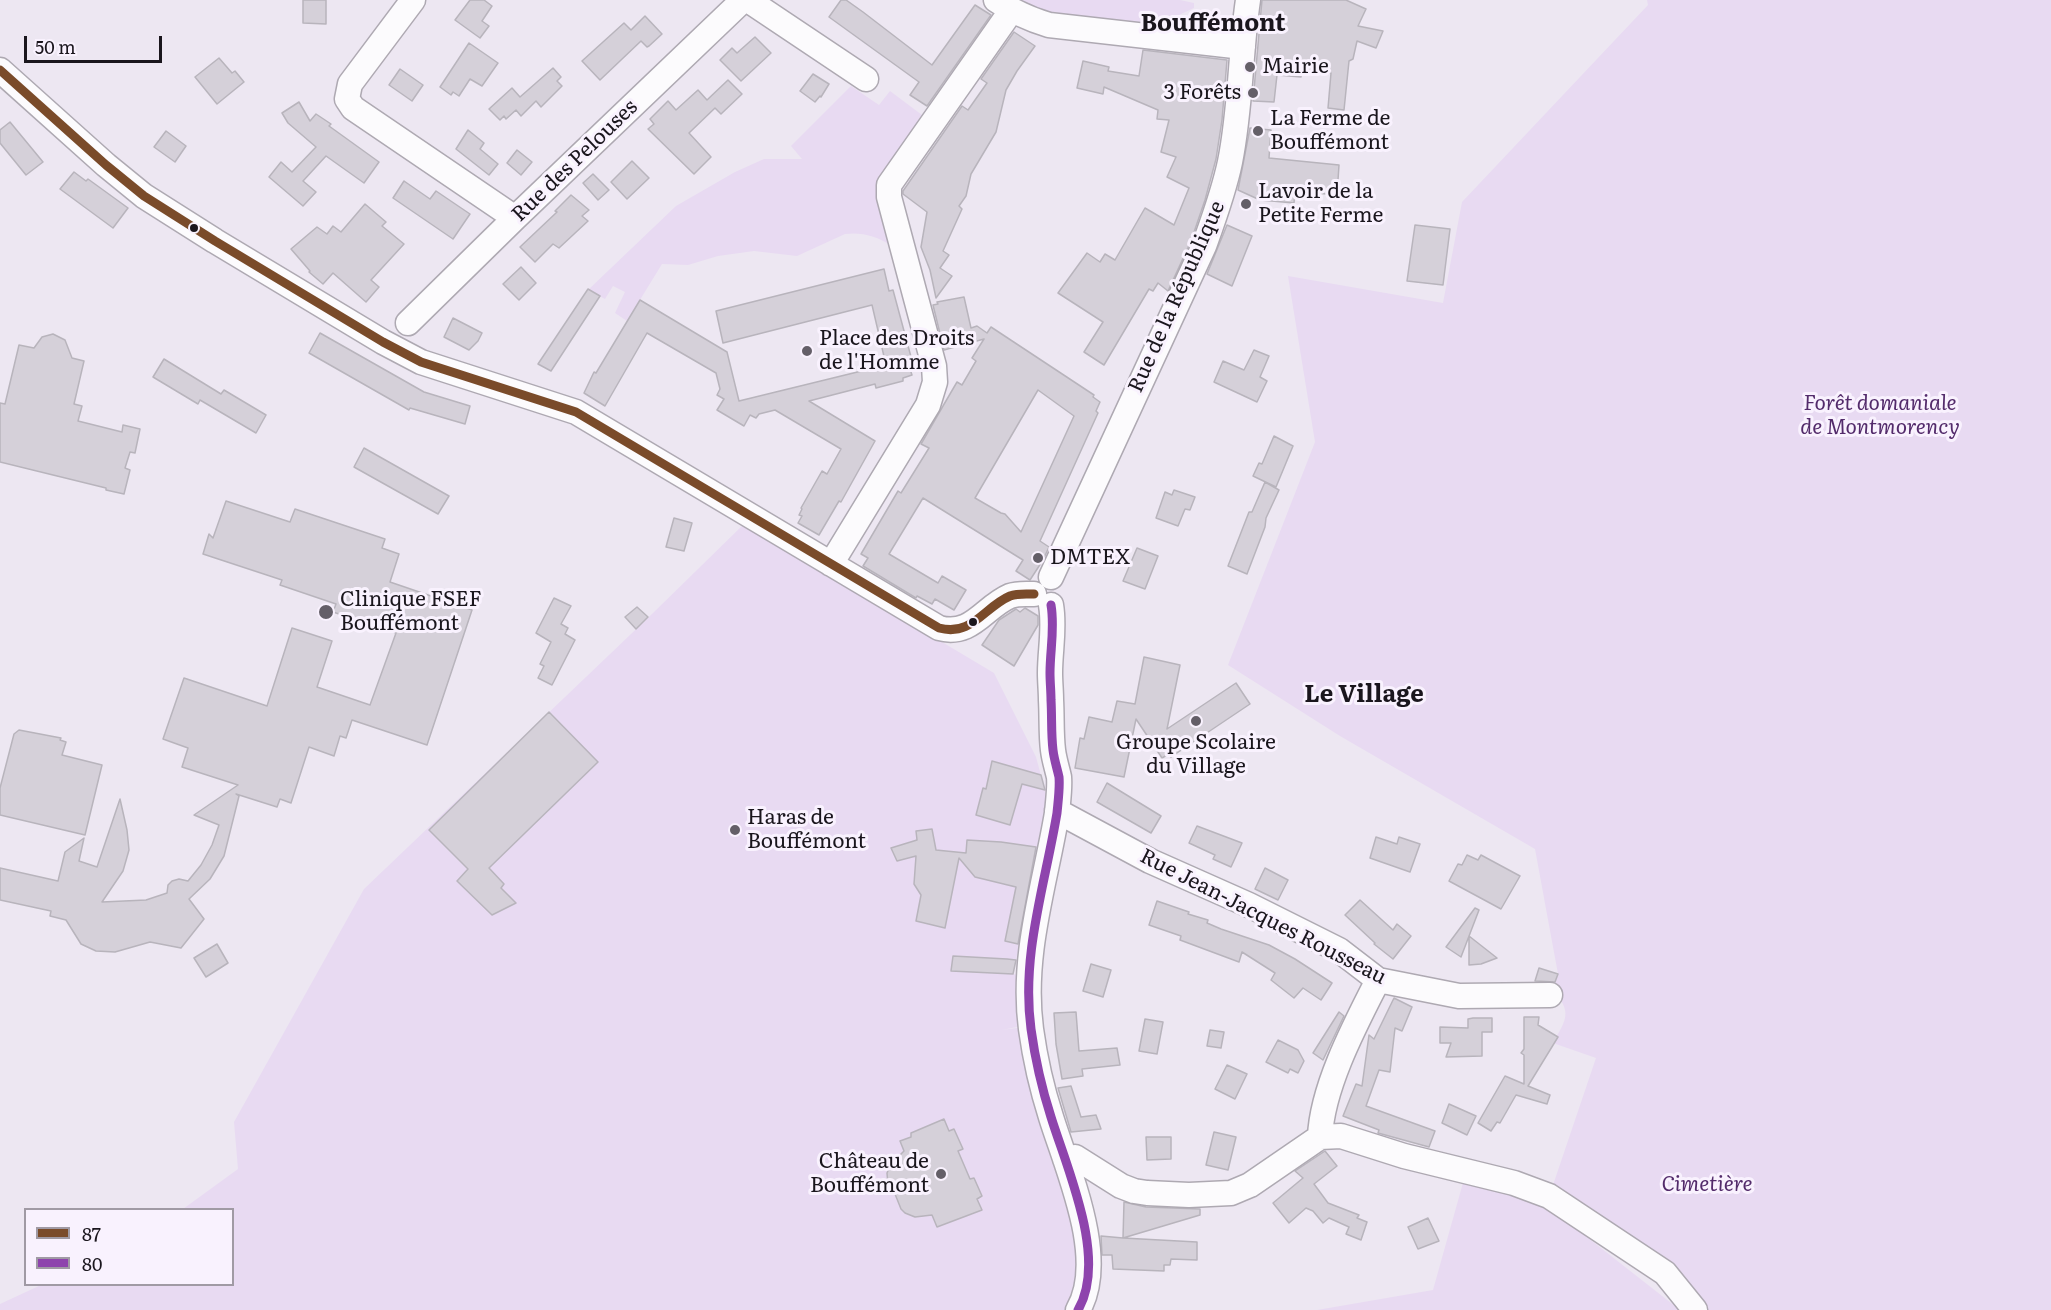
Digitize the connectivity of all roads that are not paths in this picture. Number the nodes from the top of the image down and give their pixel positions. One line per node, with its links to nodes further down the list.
1 (414, 0): 9 (street)
2 (743, 0): 9 (street, Rue des Pelouses)
3 (748, 0): 8 (street)
4 (1248, 0): 6 (street, Rue de la République)
5 (1003, 5): 6 (street); 11 (street)
6 (1243, 47): 12 (street, Rue de la République)
7 (0, 70): 11 (street)
8 (866, 79)
9 (514, 218): 10 (street, Rue des Pelouses)
10 (408, 324)
11 (831, 564): 12 (street)
12 (1045, 592): 13 (street)
13 (1057, 811): 14 (street, Rue Jean-Jacques Rousseau); 17 (street)
14 (1378, 980): 15 (street, Rue Jean-Jacques Rousseau); 16 (street)
15 (1550, 995)
16 (1320, 1137): 17 (street); 19 (street)
17 (1065, 1159): 18 (street)
18 (1078, 1310)
19 (1695, 1310)

